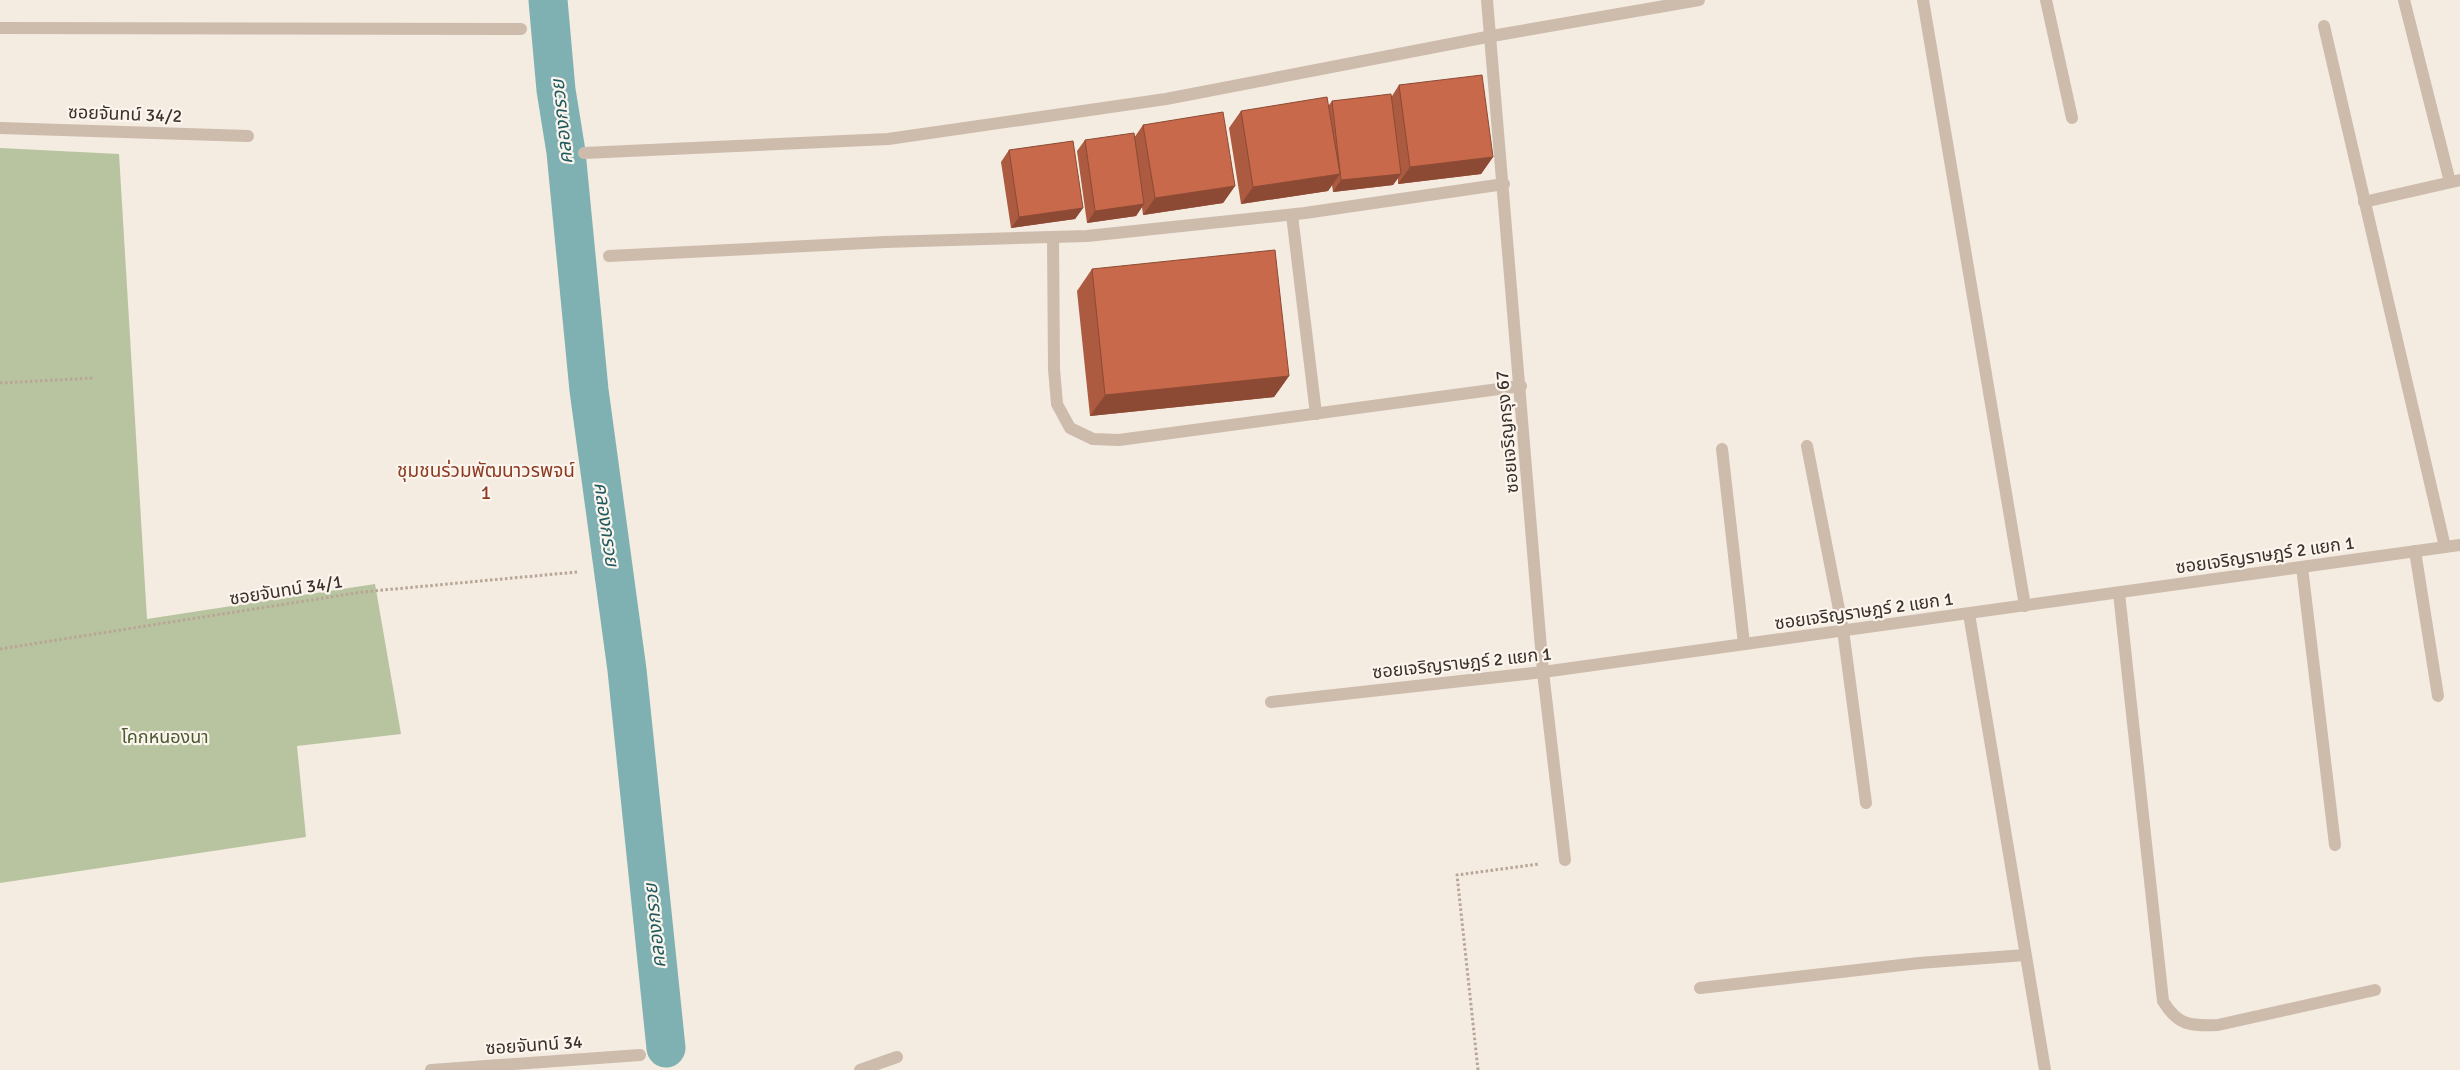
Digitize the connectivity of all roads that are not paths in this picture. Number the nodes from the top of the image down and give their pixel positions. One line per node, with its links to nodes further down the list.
1 (1487, 0): 9 (street, ซอยเจริญกรุง 67)
2 (1698, 0): 9 (street)
3 (1924, 0): 29 (street)
4 (2046, 0): 10 (street)
5 (2404, 0): 14 (street)
6 (2324, 26): 16 (street)
7 (0, 28): 8 (street)
8 (521, 29)
9 (1492, 36): 13 (street); 15 (street, ซอยเจริญกรุง 67)
10 (2072, 118)
11 (0, 128): 12 (street, ซอยจันทน์ 34/2)
12 (248, 136)
13 (584, 153)
14 (2455, 181): 16 (street)
15 (1504, 184): 17 (street); 20 (street, ซอยเจริญกรุง 67)
16 (2364, 202): 25 (street)
17 (1292, 215): 18 (street); 21 (street)
18 (1054, 237): 19 (street); 21 (street)
19 (609, 256)
20 (1521, 386): 21 (street); 33 (street, ซอยเจริญกรุง 67)
21 (1316, 414)
22 (1806, 446): 31 (street)
23 (1722, 449): 32 (street)
24 (2460, 545): 25 (street, ซอยเจริญราษฎร์ 2 แยก 1)
25 (2446, 547): 26 (street, ซอยเจริญราษฎร์ 2 แยก 1)
26 (2416, 552): 27 (street, ซอยเจริญราษฎร์ 2 แยก 1); 34 (street)
27 (2302, 568): 28 (street, ซอยเจริญราษฎร์ 2 แยก 1); 37 (street)
28 (2119, 593): 29 (street, ซอยเจริญราษฎร์ 2 แยก 1); 41 (street)
29 (2025, 606): 30 (street, ซอยเจริญราษฎร์ 2 แยก 1)
30 (1970, 614): 31 (street, ซอยเจริญราษฎร์ 2 แยก 1); 39 (street)
31 (1843, 630): 32 (street, ซอยเจริญราษฎร์ 2 แยก 1); 36 (street)
32 (1744, 644): 33 (street, ซอยเจริญราษฎร์ 2 แยก 1)
33 (1544, 672): 35 (street, ซอยเจริญราษฎร์ 2 แยก 1); 38 (street, ซอยเจริญกรุง 67)
34 (2438, 696)
35 (1271, 702)
36 (1866, 802)
37 (2335, 845)
38 (1565, 860)
39 (2025, 955): 40 (street); 46 (street)
40 (1700, 988)
41 (2375, 990)
42 (640, 1055): 44 (street, ซอยจันทน์ 34)
43 (897, 1057): 45 (street)
44 (431, 1070)
45 (860, 1070)
46 (2045, 1070)

